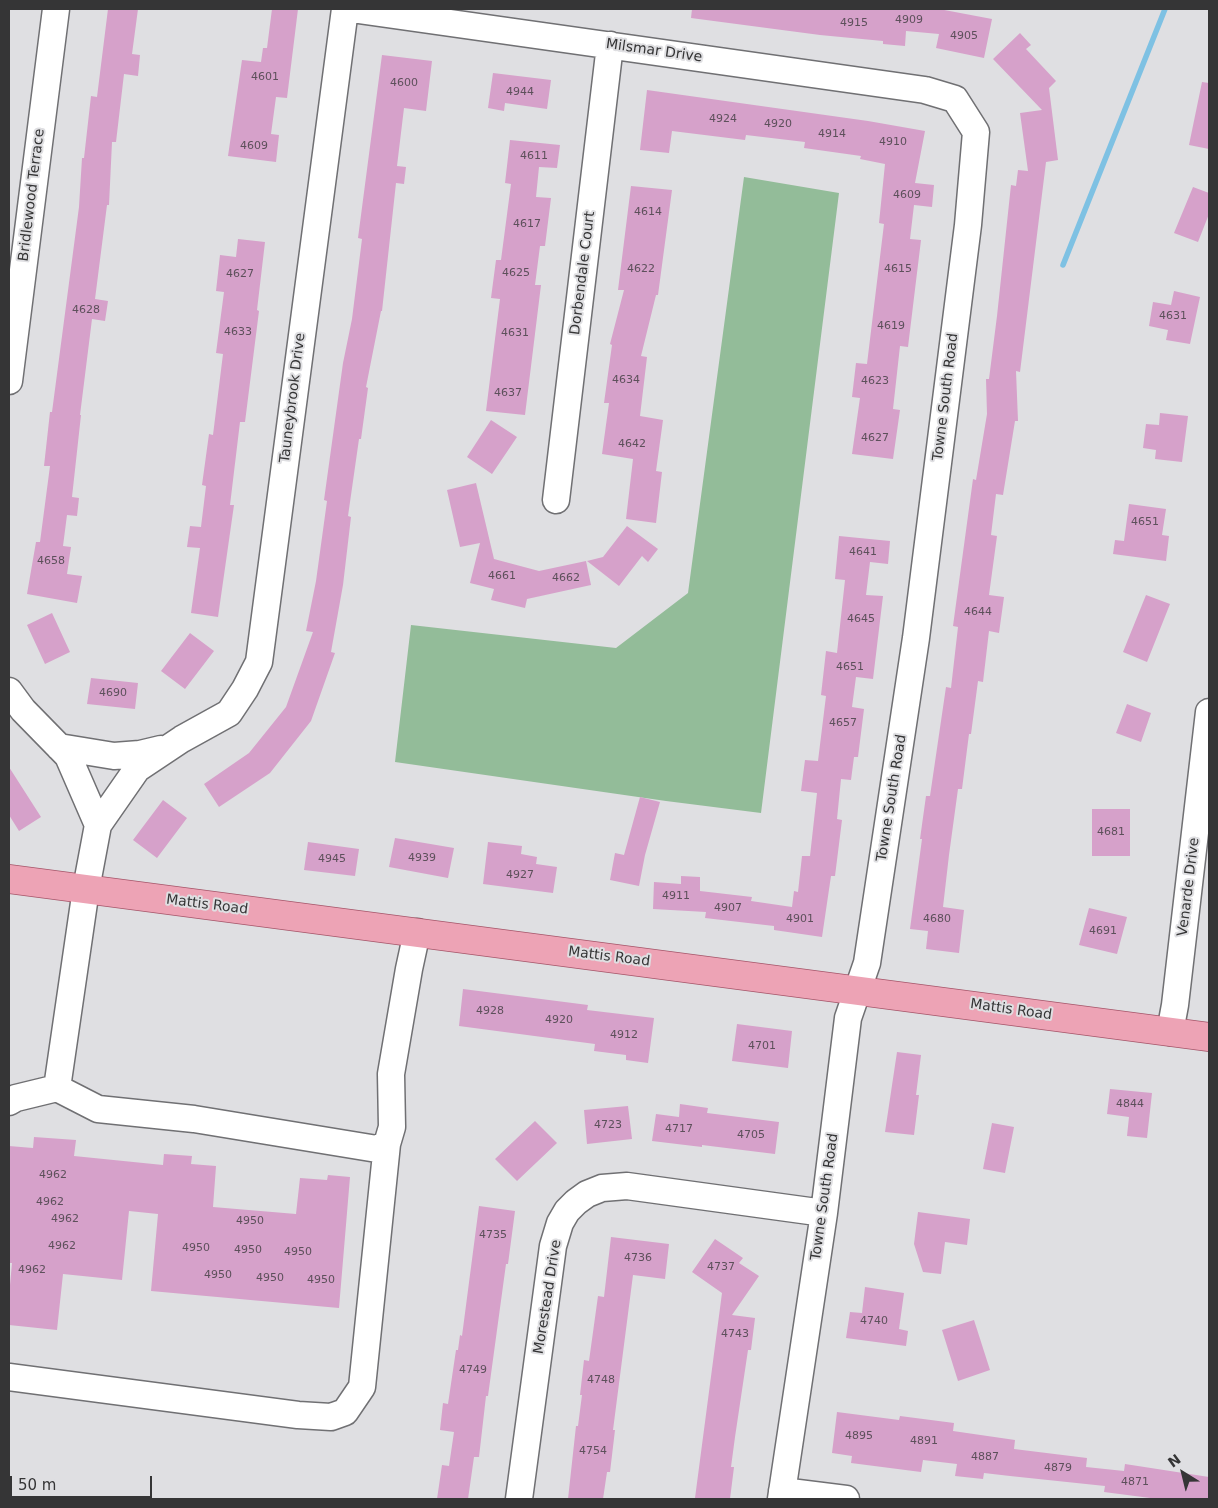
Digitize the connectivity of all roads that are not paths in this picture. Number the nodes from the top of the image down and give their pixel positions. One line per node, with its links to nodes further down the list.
1 (56, 9): 6 (street, Bridlewood Terrace)
2 (344, 9): 11 (street, Tauneybrook Drive)
3 (351, 9): 4 (street, Milsmar Drive)
4 (610, 45): 5 (street, Milsmar Drive); 7 (street, Dorbendale Court)
5 (955, 99): 17 (street, Towne South Road)
6 (9, 381)
7 (556, 500)
8 (9, 691): 10 (street)
9 (1209, 712): 12 (street, Venarde Drive)
10 (59, 747): 11 (street, Tauneybrook Drive); 13 (street)
11 (170, 747): 13 (street, Tauneybrook Drive)
12 (1206, 761): 18 (street, Venarde Drive)
13 (98, 825): 15 (street, Tauneybrook Drive)
14 (9, 879): 15 (main road, Mattis Road)
15 (86, 889): 16 (main road, Mattis Road); 20 (street, Tauneybrook Drive)
16 (417, 932): 17 (main road, Mattis Road); 22 (street)
17 (857, 990): 18 (main road, Mattis Road); 23 (street, Towne South Road)
18 (1170, 1032): 19 (main road, Mattis Road)
19 (1209, 1037)
20 (57, 1088): 21 (street); 22 (street)
21 (9, 1102)
22 (387, 1144): 24 (street)
23 (824, 1213): 25 (street, Towne South Road); 26 (street, Morestead Drive)
24 (9, 1377)
25 (781, 1495): 27 (street)
26 (519, 1499)
27 (846, 1499)

